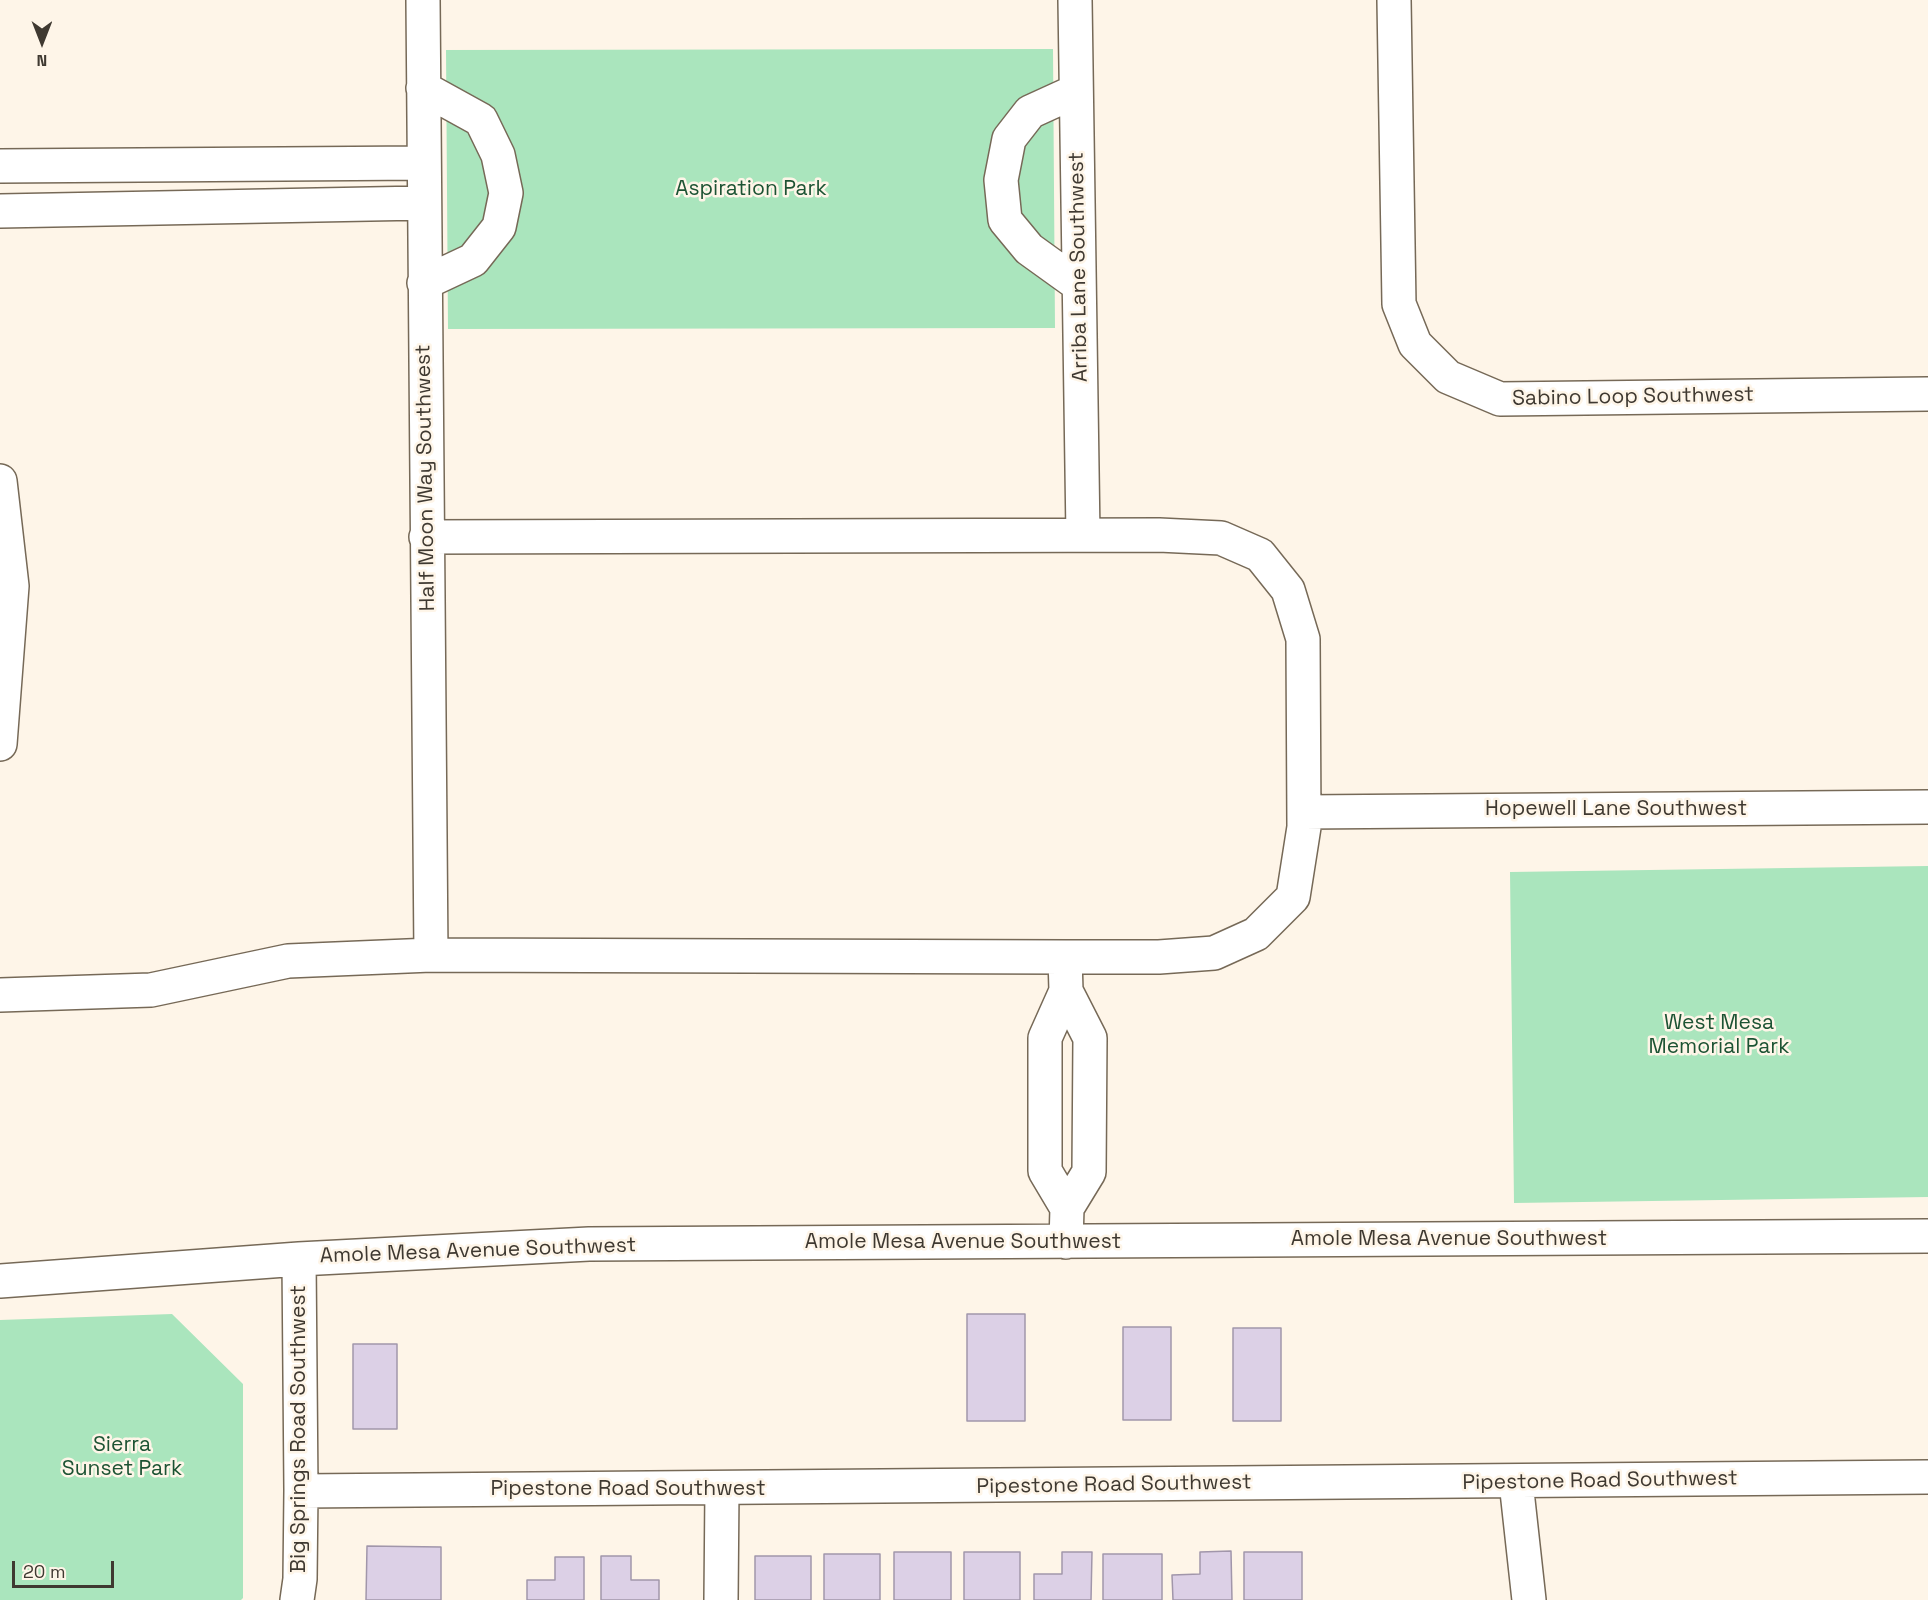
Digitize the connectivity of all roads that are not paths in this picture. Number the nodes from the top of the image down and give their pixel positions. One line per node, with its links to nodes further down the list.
1 (423, 0): 4 (street, Half Moon Way Southwest)
2 (1075, 0): 5 (street, Arriba Lane Southwest)
3 (1394, 0): 12 (street, Sabino Loop Southwest)
4 (423, 88): 6 (street, Half Moon Way Southwest); 10 (street)
5 (1076, 91): 11 (street, Arriba Lane Southwest); 11 (street)
6 (423, 163): 7 (street); 8 (street, Half Moon Way Southwest)
7 (0, 166)
8 (423, 203): 9 (street); 10 (street, Half Moon Way Southwest)
9 (0, 212)
10 (424, 283): 15 (street, Half Moon Way Southwest)
11 (1079, 285): 14 (street, Arriba Lane Southwest)
12 (1928, 394)
13 (0, 481): 16 (street)
14 (1083, 535): 15 (street); 19 (street)
15 (426, 537): 20 (street, Half Moon Way Southwest)
16 (6, 586): 17 (street)
17 (0, 744)
18 (1928, 807): 19 (street, Hopewell Lane Southwest)
19 (1304, 812): 21 (street)
20 (432, 955): 21 (street); 23 (street)
21 (1065, 957): 22 (street)
22 (1066, 991): 24 (street); 25 (street)
23 (0, 995)
24 (1090, 1091): 25 (street); 26 (street)
25 (1046, 1092): 26 (street)
26 (1067, 1208): 28 (street)
27 (1928, 1236): 28 (street, Amole Mesa Avenue Southwest)
28 (1066, 1242): 29 (street, Amole Mesa Avenue Southwest)
29 (298, 1258): 30 (street, Amole Mesa Avenue Southwest); 34 (street, Big Springs Road Southwest)
30 (0, 1281)
31 (1928, 1477): 32 (street, Pipestone Road Southwest)
32 (1516, 1482): 33 (street, Pipestone Road Southwest); 37 (street)
33 (722, 1489): 34 (street, Pipestone Road Southwest); 36 (street)
34 (301, 1491): 35 (street, Big Springs Road Southwest)
35 (297, 1600)
36 (721, 1600)
37 (1529, 1600)

